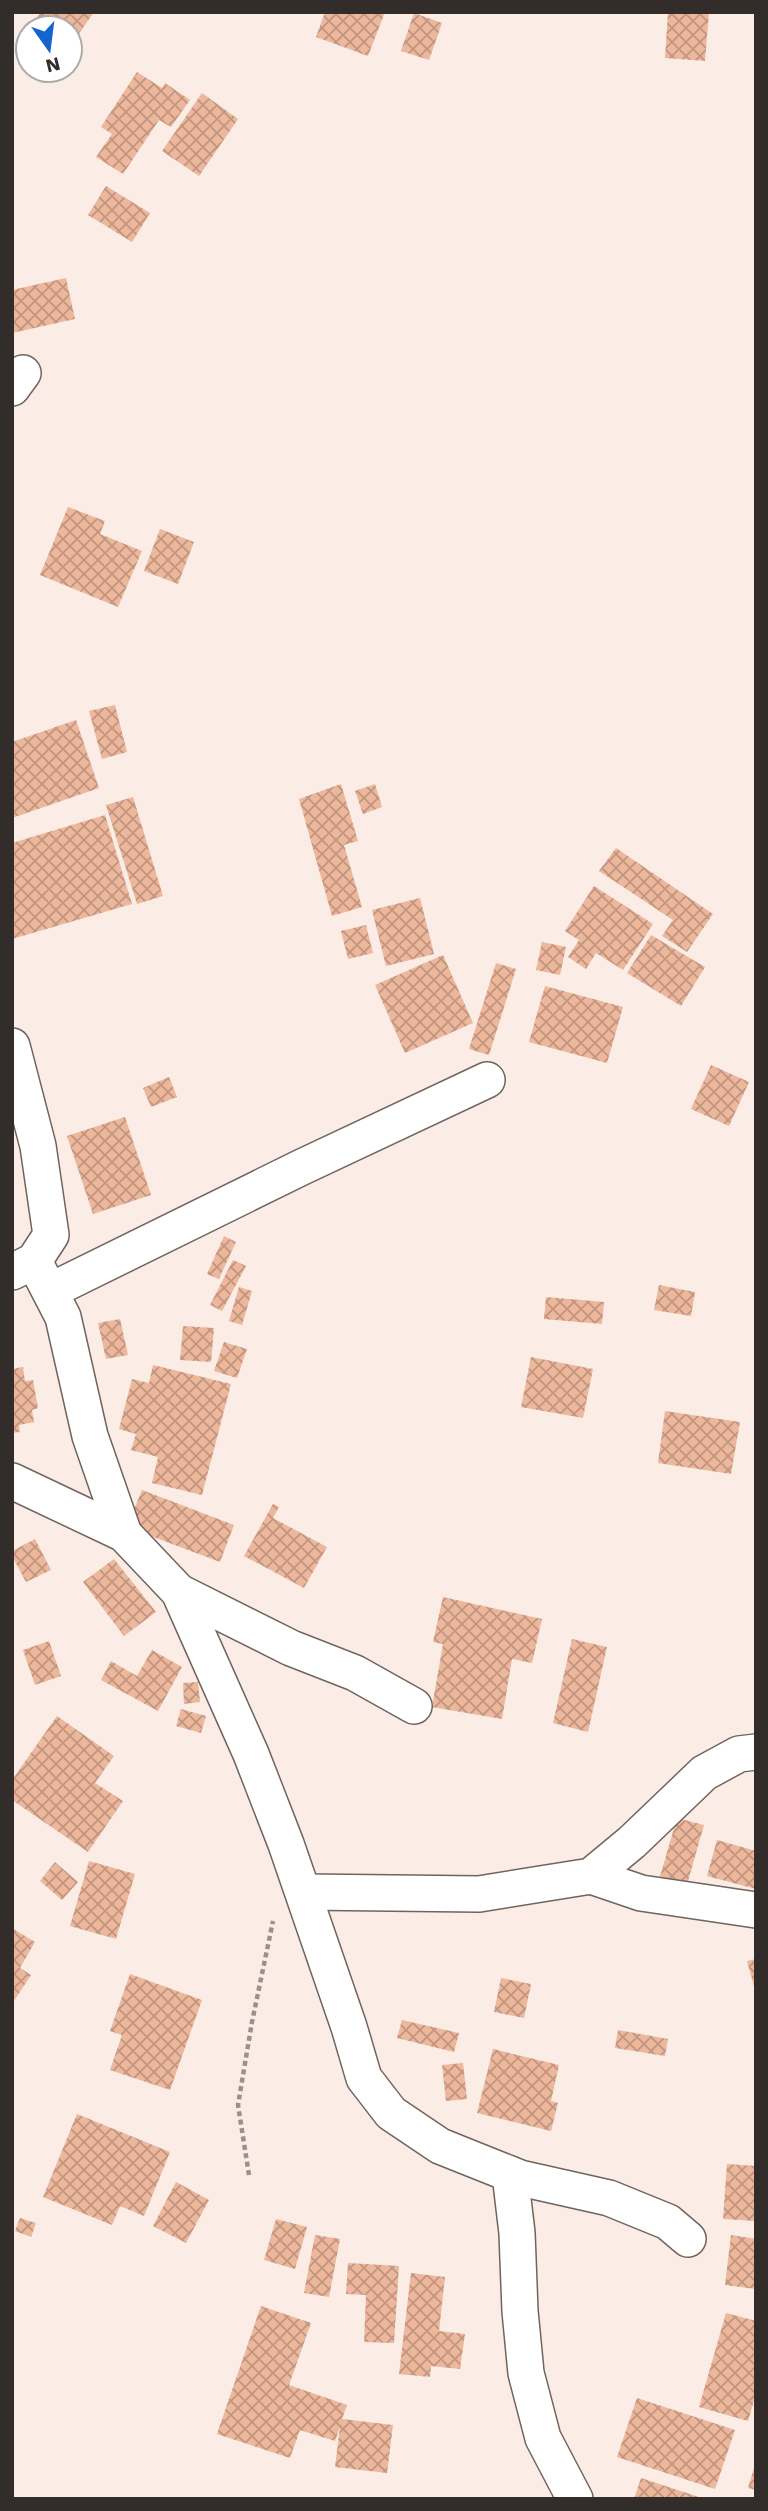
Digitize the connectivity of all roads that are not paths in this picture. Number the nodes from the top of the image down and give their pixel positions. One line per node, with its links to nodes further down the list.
1 (12, 1046): 3 (street)
2 (487, 1080): 3 (street)
3 (32, 1275): 5 (street)
4 (12, 1481): 5 (street)
5 (124, 1534): 6 (street)
6 (180, 1592): 7 (street); 10 (street)
7 (414, 1706)
8 (756, 1752): 9 (street)
9 (591, 1876): 10 (street); 11 (street)
10 (304, 1892): 12 (street)
11 (756, 1910)
12 (510, 2174): 13 (street); 14 (street)
13 (688, 2239)
14 (575, 2499)

